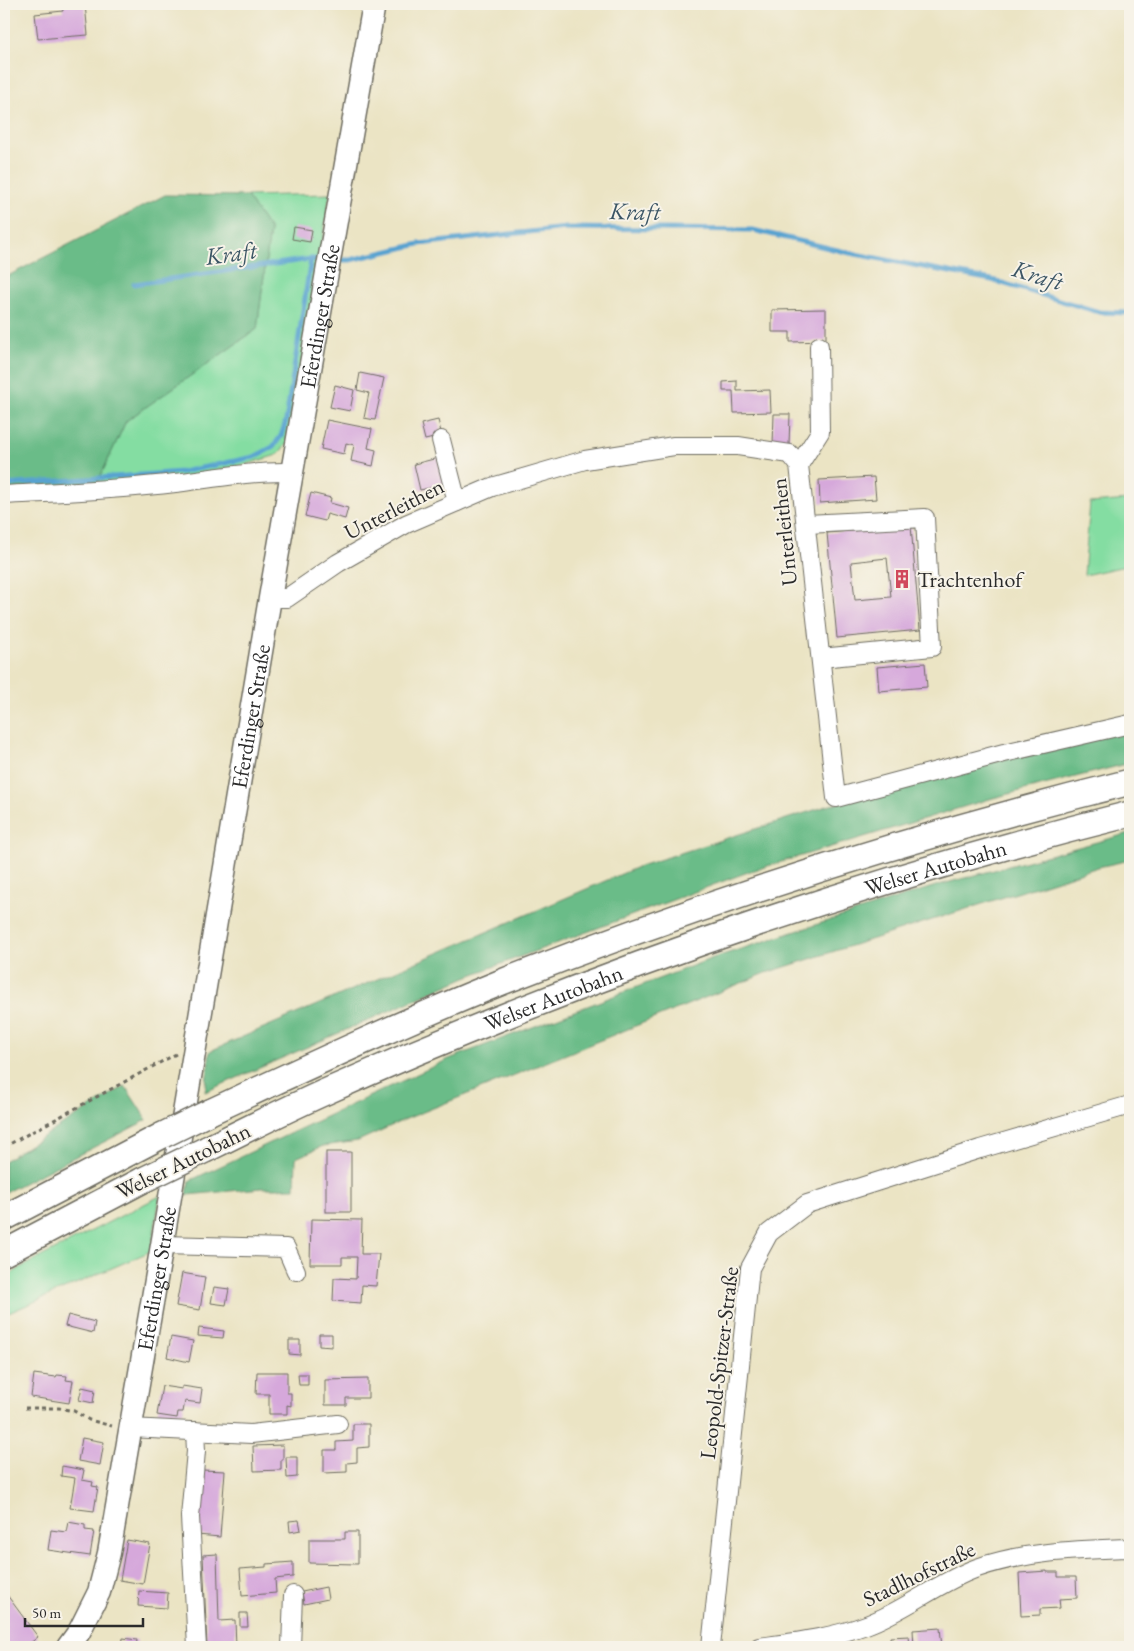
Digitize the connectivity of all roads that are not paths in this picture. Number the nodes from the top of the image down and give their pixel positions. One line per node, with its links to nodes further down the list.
1 (374, 4): 5 (main road, Eferdinger Straße)
2 (820, 346): 4 (street)
3 (441, 440): 7 (street)
4 (799, 464): 7 (street, Unterleithen); 8 (street, Unterleithen)
5 (292, 472): 6 (street); 9 (main road, Eferdinger Straße)
6 (4, 495)
7 (457, 502): 9 (street, Unterleithen)
8 (807, 524): 10 (street, Unterleithen); 10 (street)
9 (270, 598): 16 (main road, Eferdinger Straße)
10 (820, 658): 11 (street, Unterleithen)
11 (1130, 724)
12 (1130, 782): 15 (highway, Welser Autobahn, bridge)
13 (1130, 814): 17 (highway, Welser Autobahn, bridge)
14 (1130, 1105): 27 (street, Leopold-Spitzer-Straße)
15 (4, 1218)
16 (162, 1245): 18 (street); 20 (main road, Eferdinger Straße)
17 (4, 1253)
18 (296, 1271)
19 (338, 1424): 21 (street)
20 (130, 1428): 21 (street); 24 (main road, Eferdinger Straße)
21 (195, 1431): 25 (street)
22 (1130, 1548): 28 (street, Stadlhofstraße)
23 (293, 1595): 26 (street)
24 (68, 1647)
25 (197, 1647)
26 (291, 1647)
27 (711, 1647)
28 (758, 1647)

